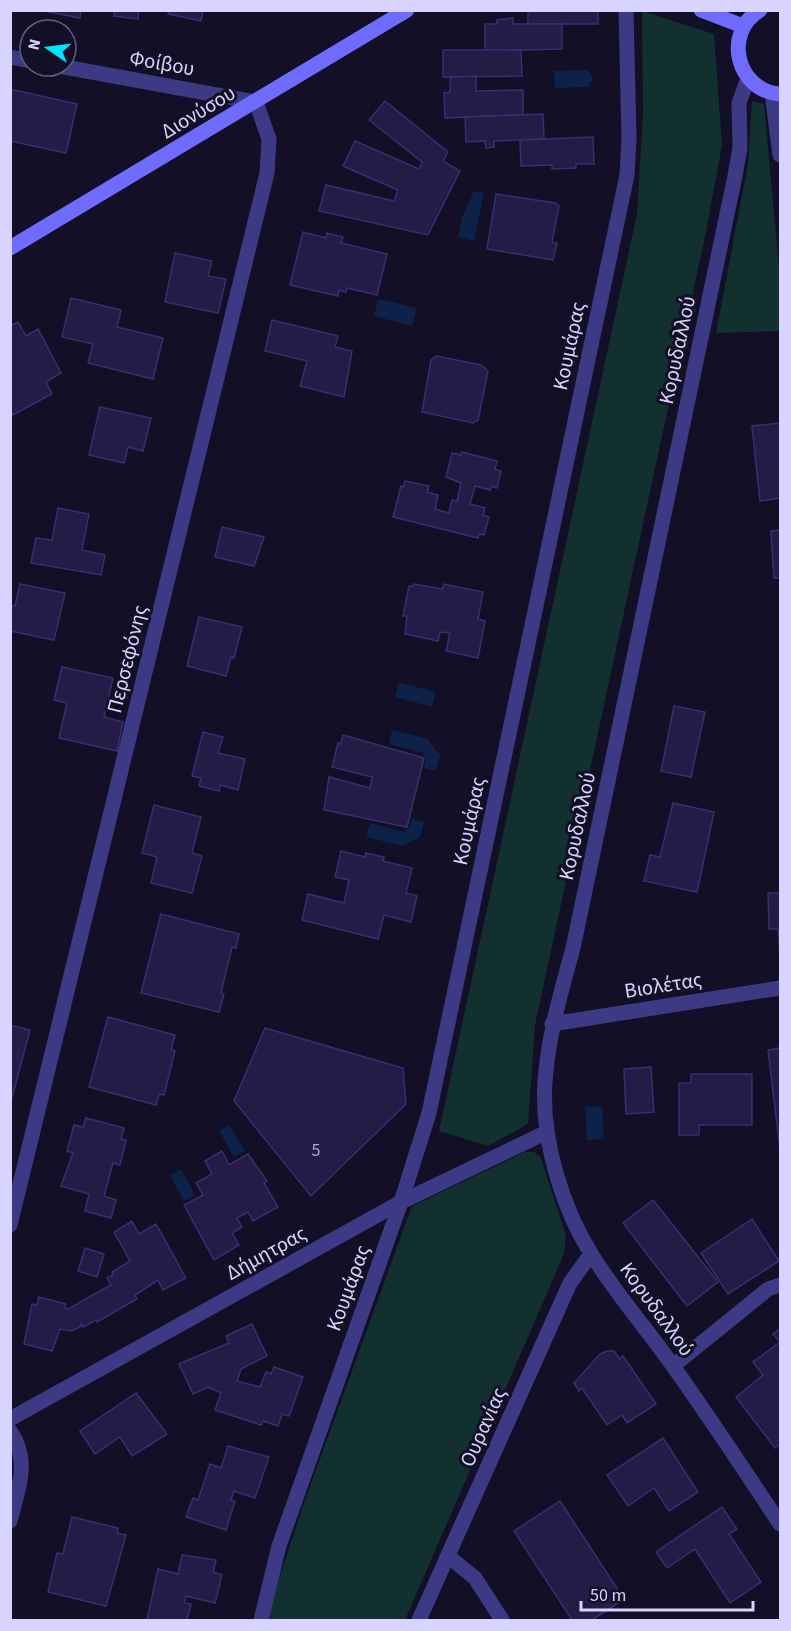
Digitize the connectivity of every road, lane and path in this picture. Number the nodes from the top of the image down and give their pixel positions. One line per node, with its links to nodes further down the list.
1 (407, 10): 9 (main road, Διονύσου)
2 (626, 10): 15 (street, Κουμάρας)
3 (701, 10): 5 (main road)
4 (760, 10): 5 (main road)
5 (743, 26): 7 (main road)
6 (78, 69): 9 (street, Φοίβου)
7 (748, 78): 8 (main road); 13 (street, Κορυδαλλού)
8 (776, 93): 10 (street)
9 (256, 102): 11 (main road, Διονύσου); 16 (street, Περσεφόνης)
10 (780, 155)
11 (10, 248)
12 (780, 988): 13 (street, Βιολέτας)
13 (552, 1024): 14 (street, Κορυδαλλού)
14 (548, 1132): 15 (street, Δήμητρας); 17 (street, Κορυδαλλού)
15 (401, 1202): 20 (street, Δήμητρας); 25 (street, Κουμάρας)
16 (10, 1226)
17 (591, 1254): 19 (street, Κορυδαλλού); 24 (street, Ουρανίας)
18 (780, 1285): 19 (street)
19 (673, 1366): 23 (street, Κορυδαλλού)
20 (10, 1419)
21 (10, 1431): 22 (street)
22 (10, 1521)
23 (780, 1524)
24 (448, 1556): 26 (street, Ουρανίας); 27 (street)
25 (261, 1620)
26 (419, 1620)
27 (502, 1620)

